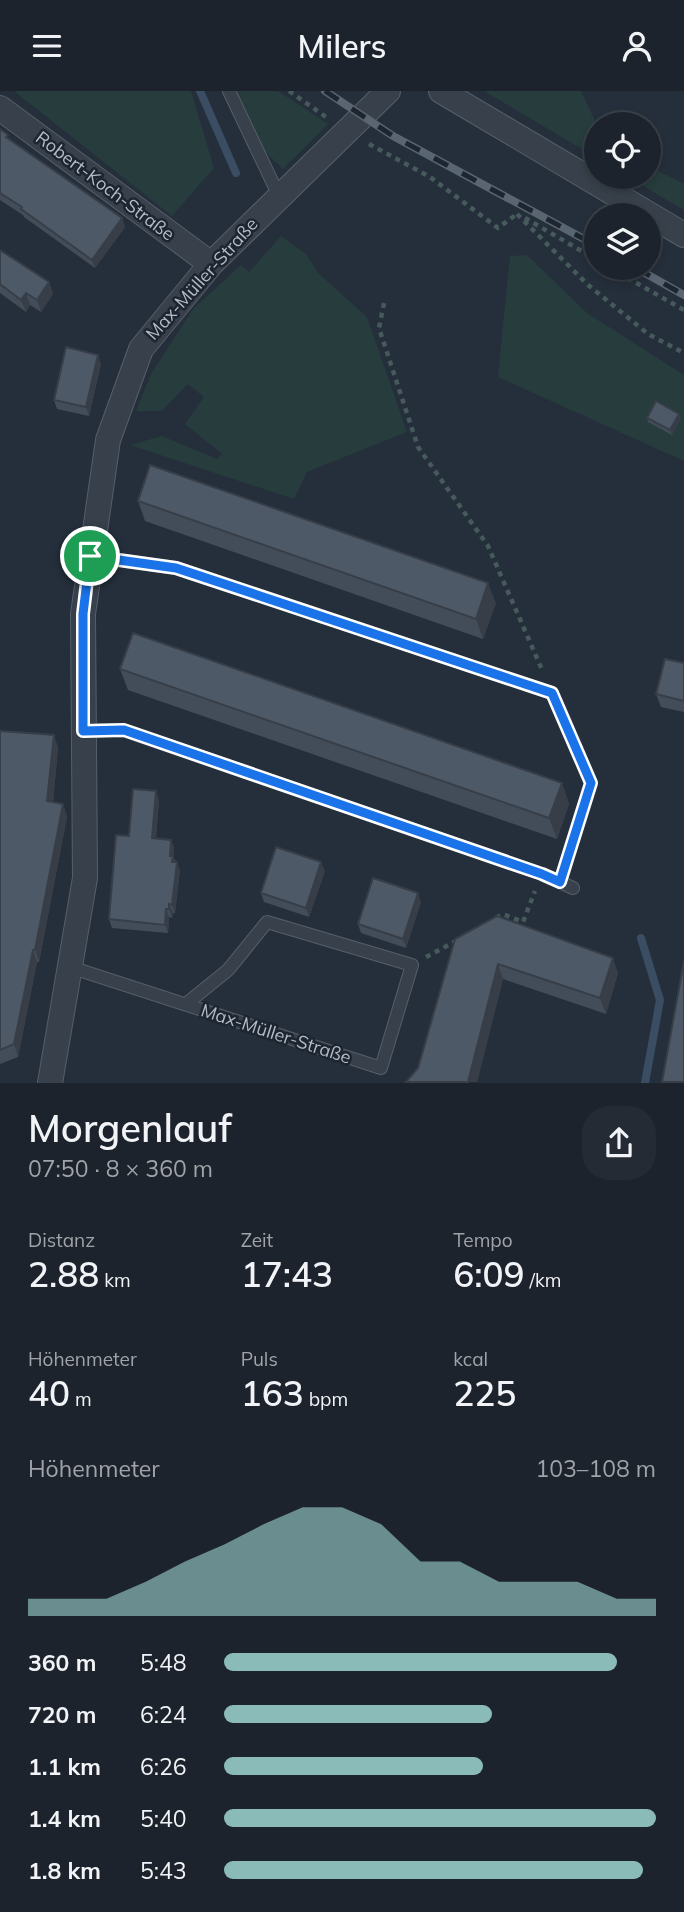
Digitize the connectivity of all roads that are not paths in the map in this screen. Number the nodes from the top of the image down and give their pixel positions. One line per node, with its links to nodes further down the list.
1 (229, 91): 5 (lane)
2 (388, 91): 5 (street, Max-Müller-Straße)
3 (448, 93): 6 (street)
4 (0, 108): 7 (street, Robert-Koch-Straße)
5 (279, 196): 7 (street, Max-Müller-Straße)
6 (684, 236)
7 (211, 264): 8 (street, Max-Müller-Straße)
8 (90, 556): 9 (lane); 10 (street, Max-Müller-Straße)
9 (552, 693)
10 (83, 731): 11 (lane); 12 (street, Max-Müller-Straße)
11 (573, 888)
12 (70, 967): 13 (lane, Max-Müller-Straße); 14 (street, Max-Müller-Straße)
13 (186, 1005): 13 (lane, Max-Müller-Straße)
14 (50, 1083)

